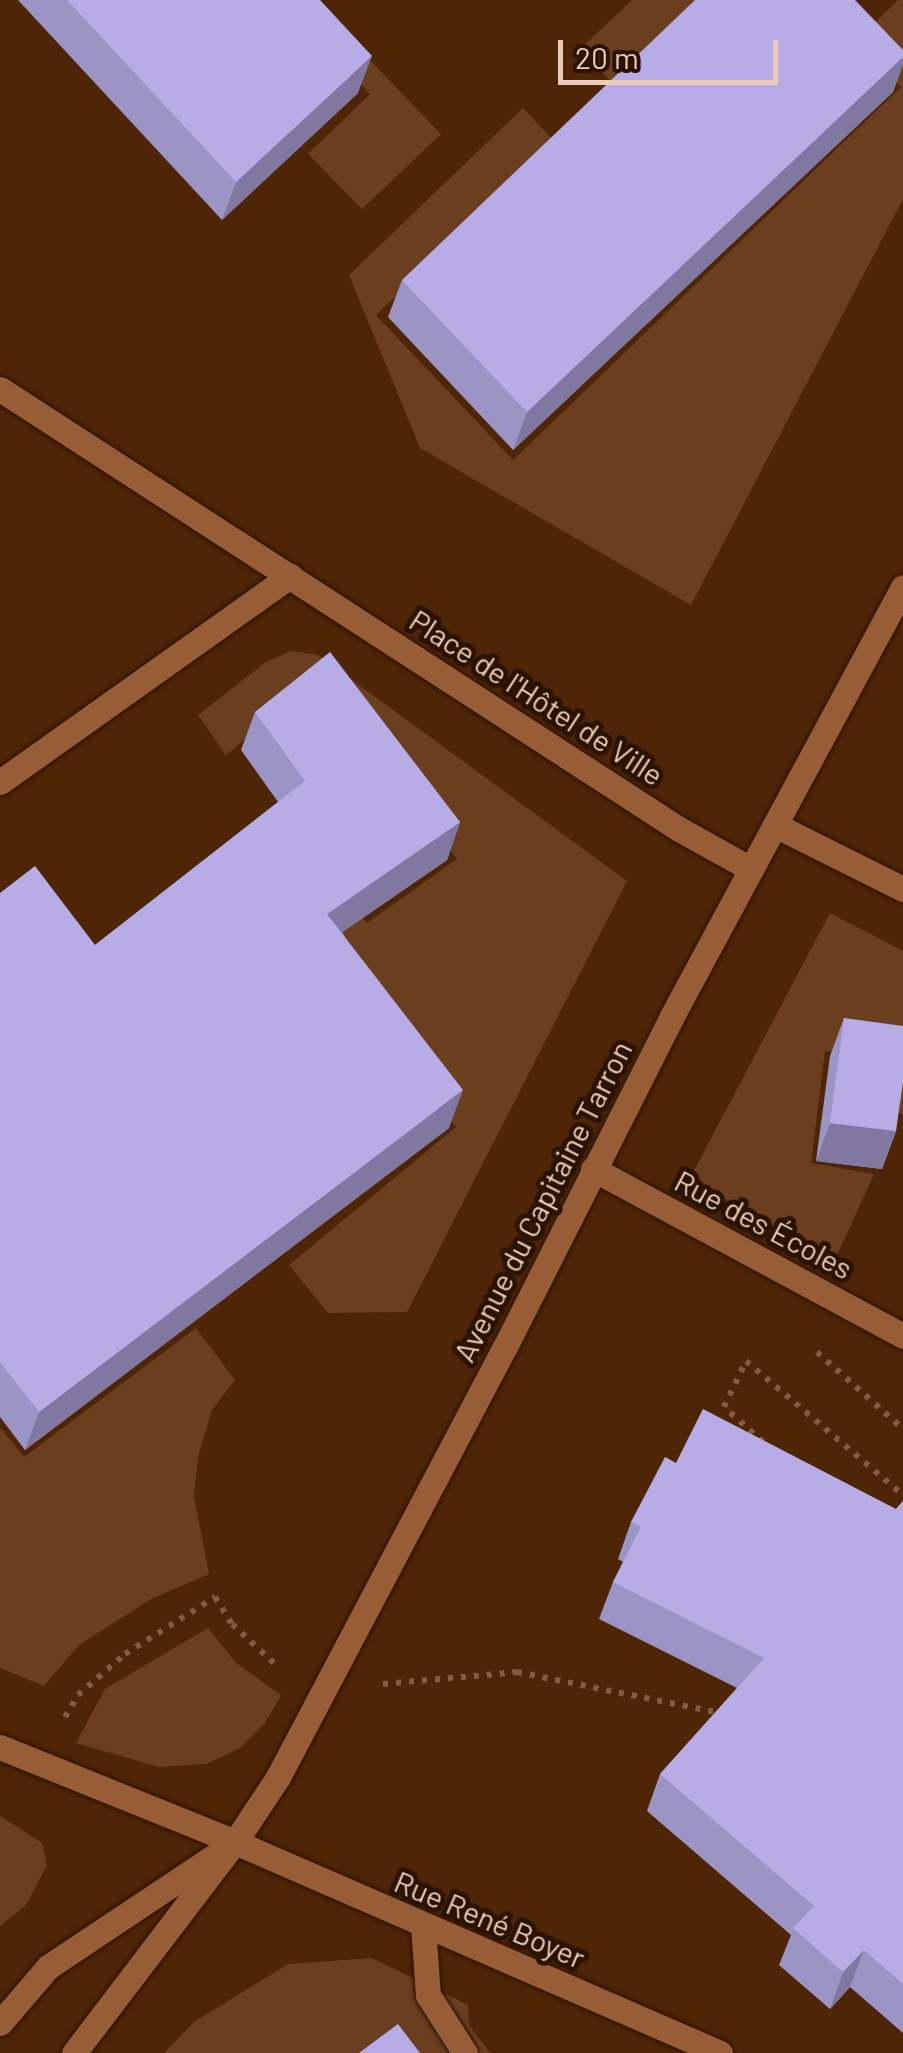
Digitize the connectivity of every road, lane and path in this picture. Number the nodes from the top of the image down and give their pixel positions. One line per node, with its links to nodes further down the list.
1 (0, 389): 2 (street, Place de l'Hôtel de Ville)
2 (290, 576): 4 (street); 6 (street, Place de l'Hôtel de Ville)
3 (903, 587): 5 (street, Avenue du Capitaine Tarron)
4 (0, 782)
5 (775, 825): 6 (street, Avenue du Capitaine Tarron); 7 (street)
6 (751, 869): 8 (street, Avenue du Capitaine Tarron)
7 (903, 889)
8 (593, 1170): 9 (street, Rue des Écoles); 12 (street, Avenue du Capitaine Tarron)
9 (903, 1336)
10 (765, 1444): 11 (path)
11 (903, 1494)
12 (323, 1689): 13 (path); 15 (path); 16 (street, Avenue du Capitaine Tarron)
13 (724, 1714)
14 (0, 1746): 15 (street, Rue René Boyer)
15 (41, 1765): 16 (street, Rue René Boyer)
16 (235, 1842): 17 (street, Rue René Boyer); 18 (street); 19 (street, Avenue du Capitaine Tarron)
17 (423, 1926): 20 (street); 21 (street, Rue René Boyer)
18 (0, 2023)
19 (74, 2053)
20 (465, 2053)
21 (720, 2053)

